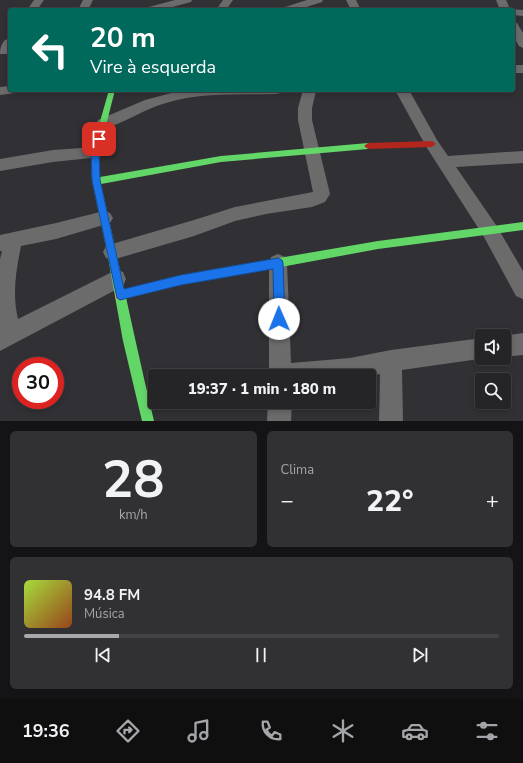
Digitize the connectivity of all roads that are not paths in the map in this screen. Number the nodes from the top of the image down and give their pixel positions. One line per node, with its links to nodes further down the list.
1 (186, 0): 3 (street)
2 (318, 0): 4 (street)
3 (156, 8)
4 (292, 8)
5 (111, 92): 9 (street)
6 (212, 92): 9 (street)
7 (310, 92): 11 (street)
8 (403, 92): 10 (street)
9 (103, 124): 12 (street)
10 (432, 144): 11 (street); 14 (street)
11 (312, 152): 16 (street); 21 (street)
12 (95, 153): 15 (street); 16 (street)
13 (523, 157): 14 (street)
14 (445, 162): 19 (street)
15 (0, 165)
16 (96, 180): 17 (street)
17 (104, 218): 20 (street); 21 (street)
18 (523, 226): 19 (street)
19 (490, 230): 22 (street); 24 (street)
20 (7, 241): 25 (street)
21 (112, 252): 23 (street)
22 (278, 263): 23 (street); 30 (street)
23 (118, 287): 25 (street); 33 (street)
24 (523, 289)
25 (6, 337)
26 (523, 344): 27 (street)
27 (511, 345)
28 (475, 350): 29 (street)
29 (391, 361): 31 (street); 35 (street)
30 (280, 369)
31 (350, 369)
32 (280, 409): 34 (street)
33 (148, 421)
34 (279, 421)
35 (391, 421)

